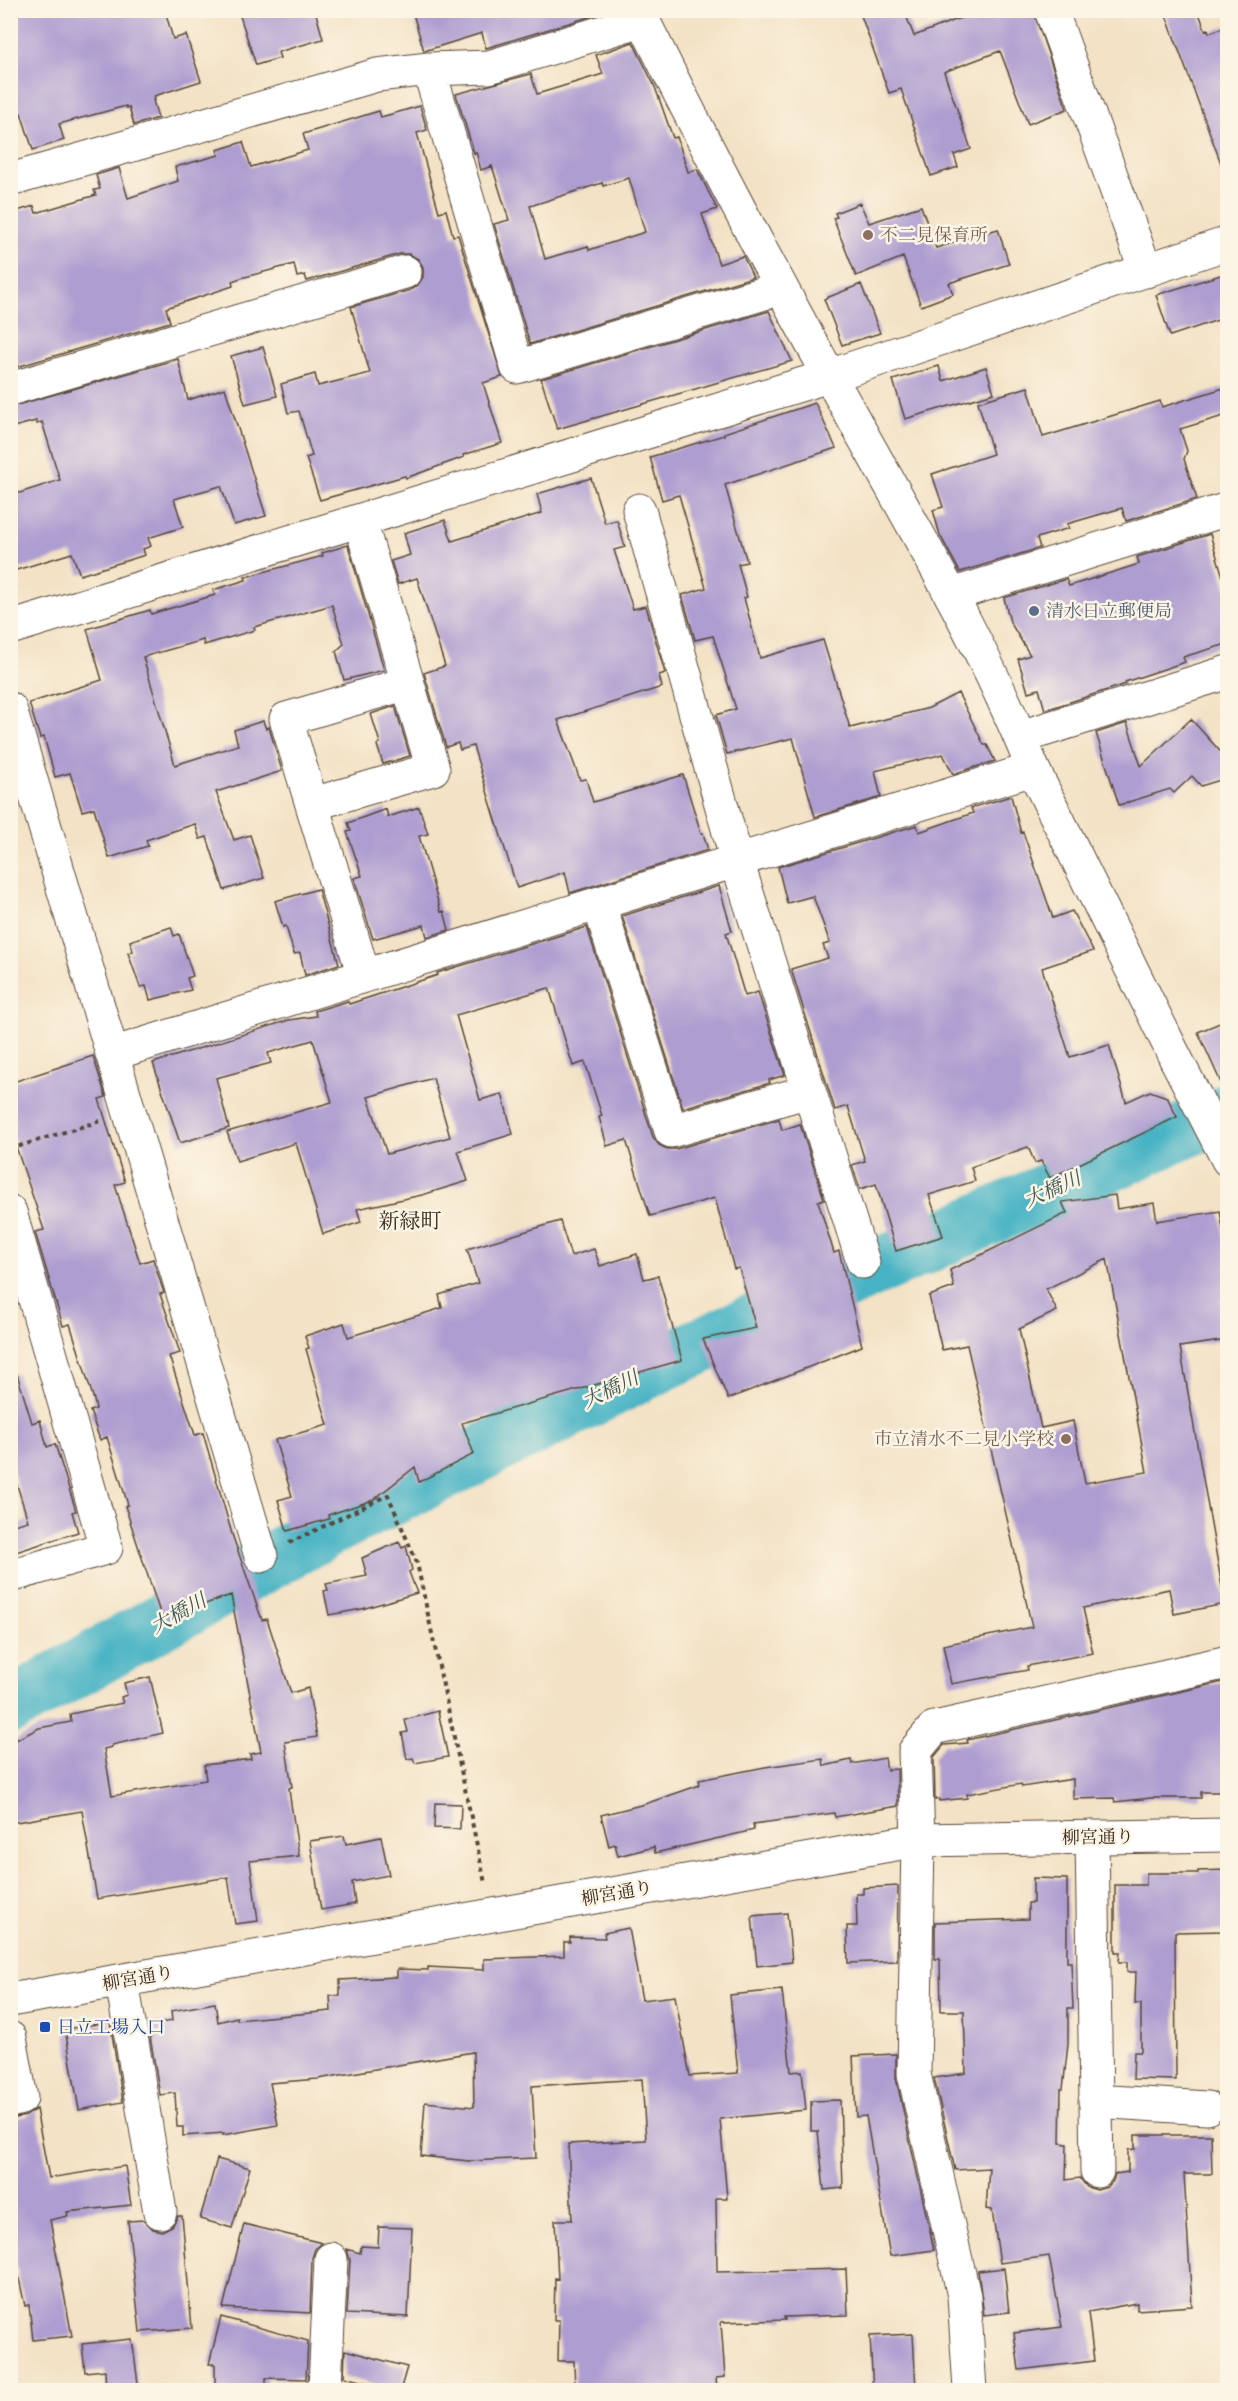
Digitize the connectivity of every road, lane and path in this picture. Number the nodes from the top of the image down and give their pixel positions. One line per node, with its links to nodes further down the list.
1 (1051, 10): 6 (street)
2 (640, 15): 3 (street); 8 (street)
3 (429, 69): 4 (street); 8 (street)
4 (10, 180)
5 (1227, 243): 6 (street)
6 (1146, 271): 9 (street)
7 (405, 272): 10 (street)
8 (781, 288): 9 (street)
9 (829, 376): 13 (street); 14 (street)
10 (10, 389)
11 (1227, 509): 14 (street)
12 (639, 510): 22 (street)
13 (360, 521): 15 (street); 17 (street)
14 (951, 595): 19 (street)
15 (10, 628)
16 (1227, 672): 19 (street)
17 (408, 683): 21 (street); 21 (street)
18 (10, 709): 25 (street)
19 (1021, 737): 20 (street)
20 (1033, 769): 22 (street); 29 (street)
21 (313, 804): 24 (street)
22 (737, 861): 23 (street); 26 (street)
23 (599, 904): 24 (street); 26 (street)
24 (364, 976): 25 (street)
25 (112, 1054): 27 (street)
26 (809, 1090): 31 (street)
27 (129, 1112): 28 (path); 32 (street)
28 (10, 1149)
29 (1225, 1155)
30 (10, 1212): 33 (street)
31 (863, 1262)
32 (261, 1556): 38 (path)
33 (10, 1576)
34 (1227, 1662): 37 (street)
35 (1227, 1835): 36 (street, 柳宮通り)
36 (1092, 1837): 37 (street, 柳宮通り); 43 (street)
37 (918, 1840): 38 (street, 柳宮通り); 49 (street)
38 (492, 1916): 39 (street, 柳宮通り)
39 (122, 1981): 40 (street, 柳宮通り); 46 (street)
40 (10, 2000)
41 (10, 2038): 42 (street)
42 (10, 2101)
43 (1095, 2101): 44 (street); 45 (street)
44 (1207, 2108)
45 (1097, 2171)
46 (160, 2212)
47 (331, 2259): 48 (street)
48 (321, 2391)
49 (970, 2391)

